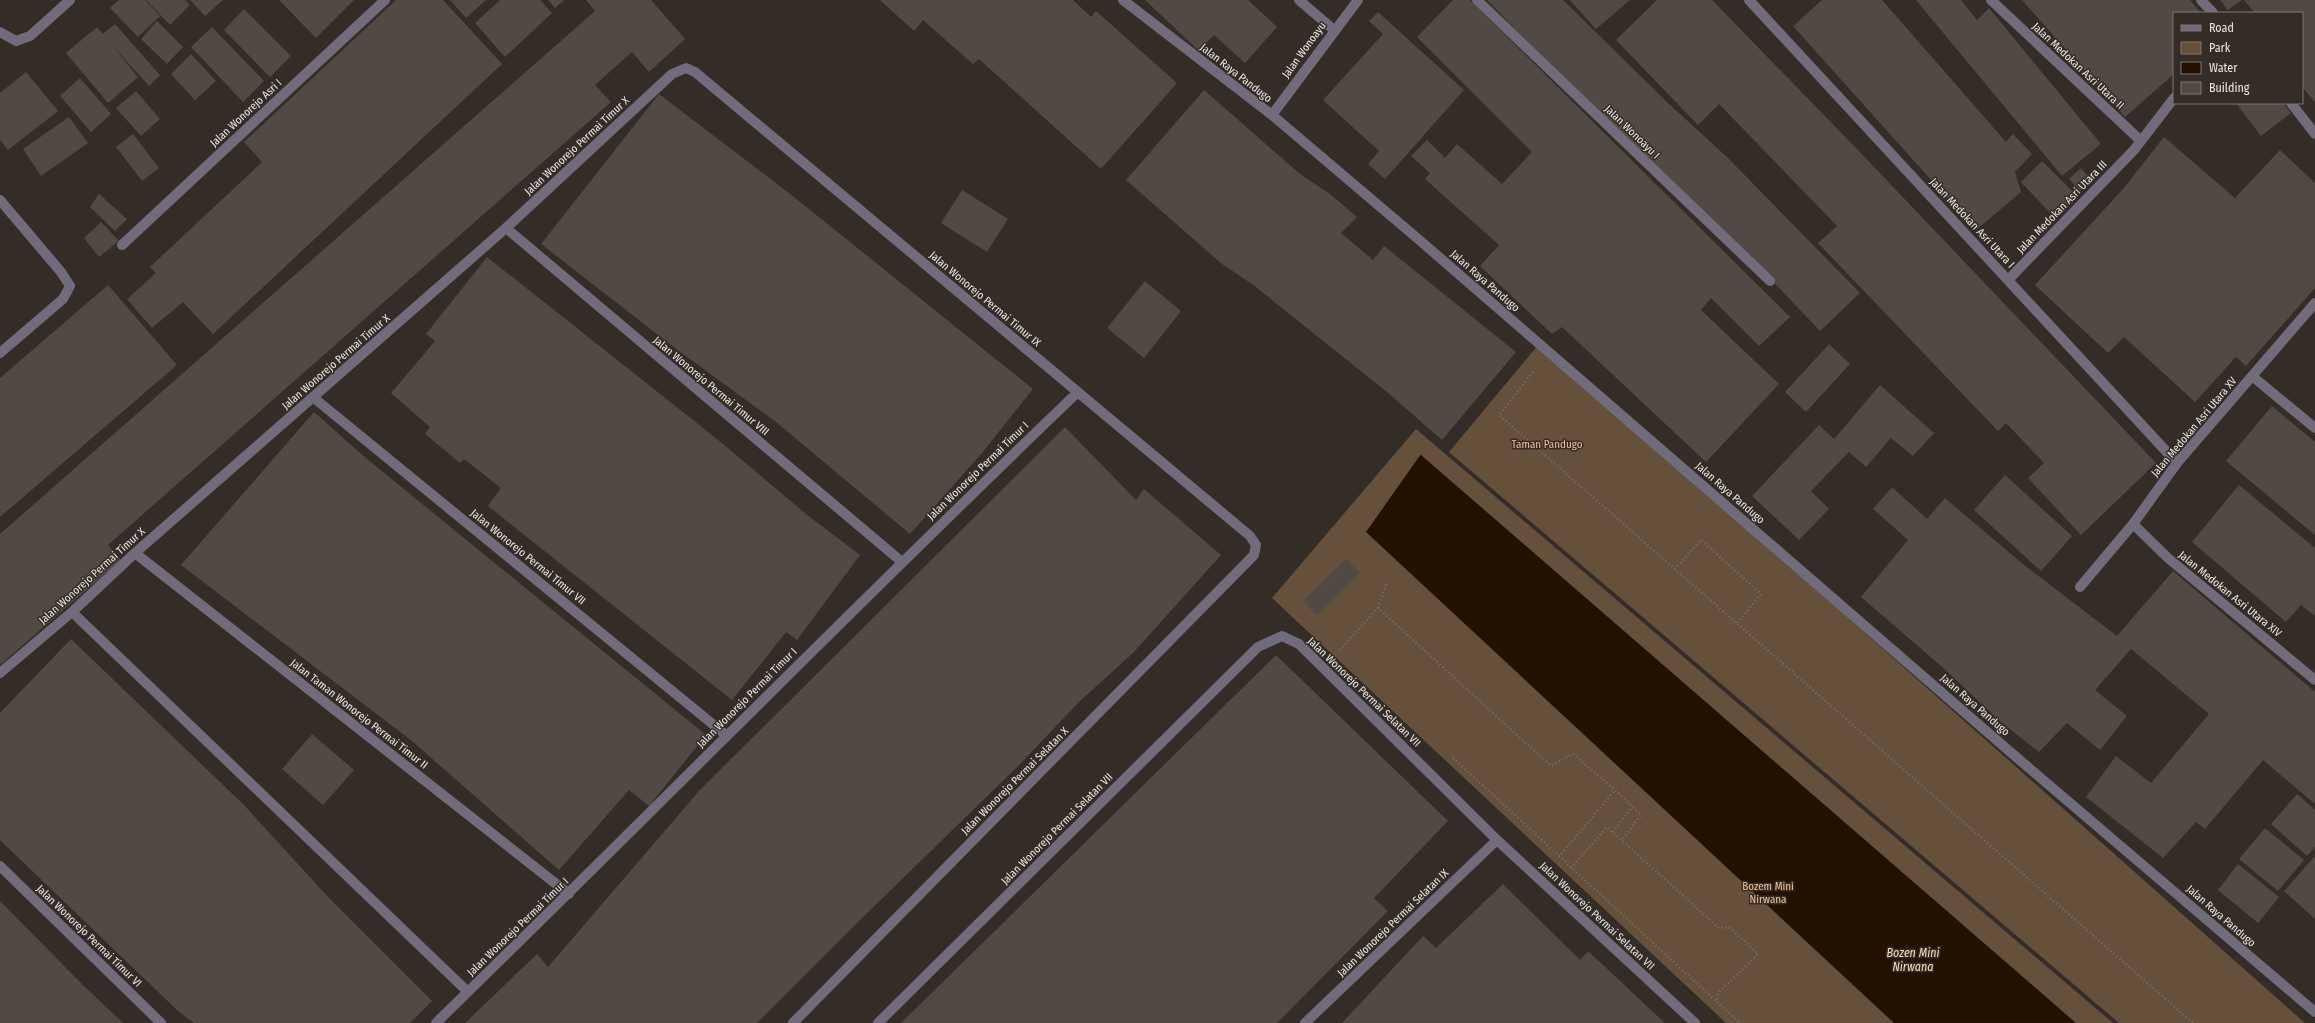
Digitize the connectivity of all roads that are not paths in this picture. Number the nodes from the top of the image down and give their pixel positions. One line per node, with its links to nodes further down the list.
1 (70, 0): 12 (street)
2 (386, 0): 21 (street, Jalan Wonorejo Asri I)
3 (1123, 0): 16 (street, Jalan Raya Pandugo)
4 (1299, 0): 11 (street)
5 (1358, 0): 11 (street, Jalan Wonoayu)
6 (1477, 0): 23 (street, Jalan Wonoayu I)
7 (1749, 0): 22 (street, Jalan Medokan Asri Utara I)
8 (1991, 0): 18 (street, Jalan Medokan Asri Utara II)
9 (2201, 0): 10 (street)
10 (2212, 12)
11 (1334, 30): 16 (street, Jalan Wonoayu)
12 (0, 32)
13 (686, 68): 20 (street, Jalan Wonorejo Permai Timur X); 27 (street, Jalan Wonorejo Permai Timur IX)
14 (2173, 99): 18 (street)
15 (2292, 104): 17 (street)
16 (1272, 115): 44 (street, Jalan Raya Pandugo)
17 (2315, 134)
18 (2141, 141): 22 (street, Jalan Medokan Asri Utara III)
19 (0, 200): 25 (street)
20 (506, 228): 28 (street, Jalan Wonorejo Permai Timur X); 34 (street, Jalan Wonorejo Permai Timur VIII)
21 (122, 244)
22 (2008, 280): 30 (street, Jalan Medokan Asri Utara I)
23 (1770, 281)
24 (2315, 303): 26 (street, Jalan Medokan Asri Utara XV)
25 (0, 353)
26 (2252, 376): 29 (street); 30 (street, Jalan Medokan Asri Utara XV)
27 (1078, 392): 33 (street, Jalan Wonorejo Permai Timur IX); 34 (street, Jalan Wonorejo Permai Timur I)
28 (314, 398): 32 (street, Jalan Wonorejo Permai Timur X); 39 (street, Jalan Wonorejo Permai Timur VII)
29 (2315, 428)
30 (2177, 463): 31 (street, Jalan Medokan Asri Utara XV)
31 (2133, 524): 35 (street, Jalan Medokan Asri Utara XV); 38 (street, Jalan Medokan Asri Utara XIV)
32 (136, 553): 36 (street, Jalan Wonorejo Permai Timur X); 42 (street, Jalan Taman Wonorejo Permai Timur II)
33 (1254, 555): 47 (street, Jalan Wonorejo Permai Selatan X)
34 (902, 562): 39 (street, Jalan Wonorejo Permai Timur I)
35 (2080, 587)
36 (72, 612): 37 (street, Jalan Wonorejo Permai Timur X); 43 (street)
37 (0, 673)
38 (2315, 680)
39 (726, 735): 42 (street, Jalan Wonorejo Permai Timur I)
40 (1497, 840): 48 (street, Jalan Wonorejo Permai Selatan VII); 49 (street, Jalan Wonorejo Permai Selatan IX); 50 (street, Jalan Wonorejo Permai Selatan VII)
41 (0, 866): 45 (street, Jalan Wonorejo Permai Timur VI)
42 (569, 894): 43 (street, Jalan Wonorejo Permai Timur I)
43 (468, 992): 46 (street, Jalan Wonorejo Permai Timur I)
44 (2315, 1012)
45 (161, 1023)
46 (436, 1023)
47 (793, 1023)
48 (878, 1023)
49 (1305, 1023)
50 (1695, 1023)

